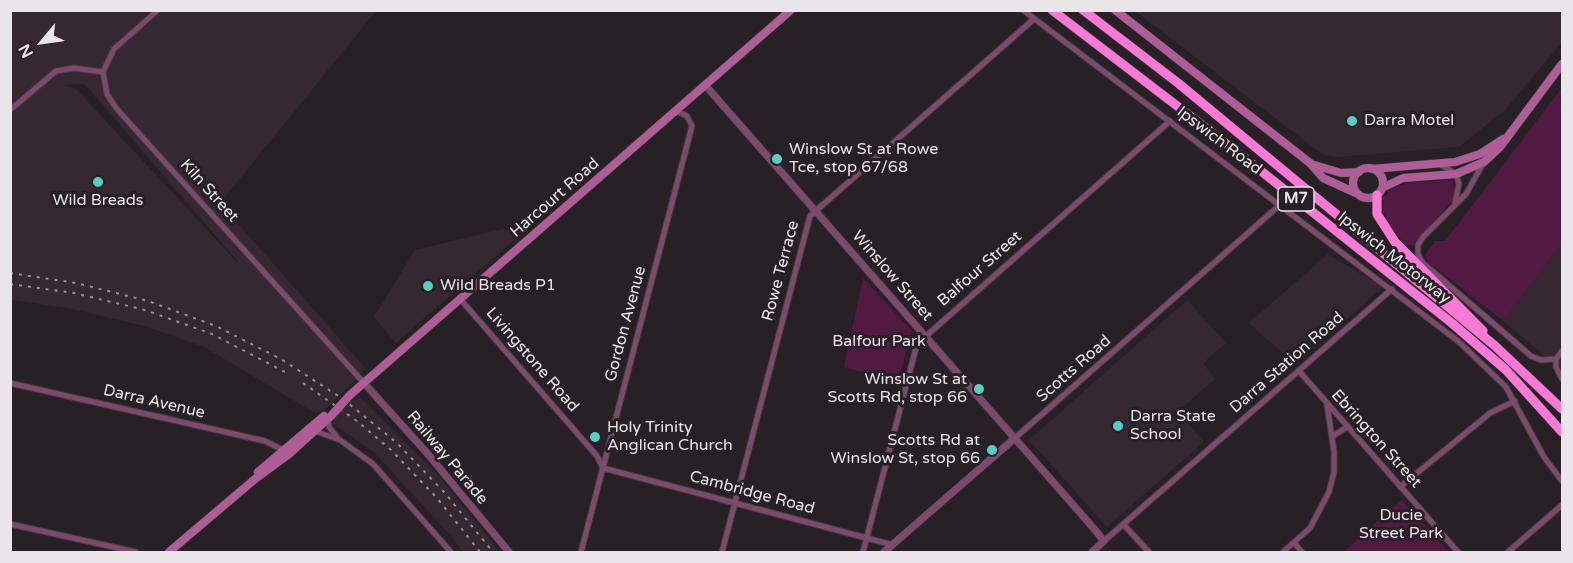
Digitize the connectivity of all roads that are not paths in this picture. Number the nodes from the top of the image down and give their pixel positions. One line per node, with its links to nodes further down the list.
1 (158, 10): 11 (street)
2 (782, 10): 9 (main road, Harcourt Road)
3 (791, 10): 9 (main road, Harcourt Road)
4 (1023, 10): 8 (street, Ipswich Road)
5 (1052, 10): 44 (highway, Ipswich Motorway / M7)
6 (1083, 10): 31 (highway, Ipswich Motorway / M7)
7 (1115, 10): 18 (main road)
8 (1034, 19): 15 (street, Ipswich Road); 27 (street, Rowe Terrace)
9 (778, 20): 12 (main road, Harcourt Road)
10 (1562, 66): 16 (main road)
11 (103, 72): 13 (street); 37 (street, Kiln Street)
12 (705, 84): 14 (main road, Harcourt Road); 27 (street, Winslow Street)
13 (10, 110)
14 (676, 111): 29 (main road, Harcourt Road); 49 (street, Gordon Avenue)
15 (1170, 121): 26 (street, Ipswich Road); 30 (street, Balfour Street)
16 (1509, 135): 17 (main road); 19 (main road)
17 (1484, 162): 22 (main road); 25 (street)
18 (1310, 163): 21 (main road); 24 (main road)
19 (1441, 165): 20 (main road); 22 (street)
20 (1372, 169): 21 (main road); 23 (main road)
21 (1359, 172): 24 (main road)
22 (1456, 174): 23 (main road); 25 (street)
23 (1380, 192): 24 (main road); 31 (highway)
24 (1358, 194)
25 (1455, 203): 33 (street)
26 (1281, 204): 28 (street, Ipswich Road); 46 (street, Scotts Road)
27 (816, 211): 30 (street, Winslow Street); 52 (street, Rowe Terrace)
28 (1392, 289): 34 (street, Darra Station Road); 38 (street, Ipswich Road)
29 (461, 300): 37 (main road, Harcourt Road); 49 (street, Livingstone Road)
30 (926, 335): 46 (street, Winslow Street); 56 (street, Balfour Street)
31 (1494, 345): 40 (highway, Ipswich Motorway / M7)
32 (1563, 351): 33 (street)
33 (1556, 359): 35 (street)
34 (1299, 370): 39 (street, Ebrington Street); 55 (street, Darra Station Road)
35 (1563, 379)
36 (10, 383): 48 (street, Darra Avenue)
37 (364, 383): 41 (main road, Harcourt Road, bridge); 63 (street, Railway Parade)
38 (1515, 401): 50 (street, Ipswich Road); 51 (street)
39 (1327, 405): 42 (street, Ebrington Street); 45 (street)
40 (1563, 409)
41 (329, 416): 43 (main road); 47 (street); 48 (main road)
42 (1347, 427): 45 (street); 51 (street, Ebrington Street)
43 (315, 431): 47 (street); 48 (main road)
44 (1563, 432)
45 (1333, 436): 58 (street)
46 (1015, 438): 57 (street, Winslow Street); 59 (street, Scotts Road)
47 (340, 440): 62 (street)
48 (286, 452): 61 (main road)
49 (603, 468): 52 (street, Cambridge Road); 64 (street, Gordon Avenue)
50 (1563, 481)
51 (1401, 487): 72 (street, Ebrington Street)
52 (735, 502): 56 (street, Cambridge Road); 65 (street, Rowe Terrace)
53 (1563, 505): 73 (street)
54 (10, 524): 60 (street)
55 (1123, 524): 57 (street, Darra Station Road); 69 (street)
56 (867, 537): 59 (street, Cambridge Road); 66 (street, Balfour Street)
57 (1104, 541): 68 (street, Darra Station Road)
58 (1294, 544): 70 (street); 71 (street)
59 (893, 545): 67 (street, Scotts Road)
60 (136, 552)
61 (169, 552)
62 (451, 552)
63 (509, 552)
64 (580, 552)
65 (722, 552)
66 (863, 552)
67 (884, 552)
68 (1092, 552)
69 (1149, 552)
70 (1282, 552)
71 (1302, 552)
72 (1458, 552)
73 (1508, 552)

